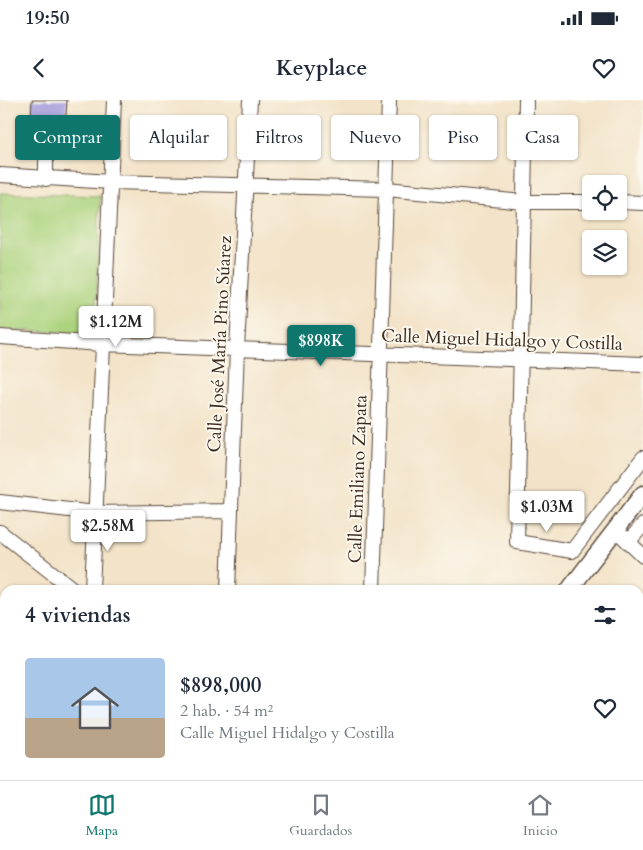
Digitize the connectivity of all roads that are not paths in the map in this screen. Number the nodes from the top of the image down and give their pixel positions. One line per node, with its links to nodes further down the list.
1 (114, 100): 8 (street)
2 (250, 100): 9 (street, Calle José María Pino Súarez)
3 (389, 100): 10 (street, Calle Emiliano Zapata)
4 (526, 100): 11 (street)
5 (46, 161): 7 (street)
6 (0, 176): 7 (street)
7 (46, 179): 8 (street)
8 (112, 182): 9 (street); 16 (street)
9 (247, 185): 10 (street); 17 (street, Calle José María Pino Súarez)
10 (386, 188): 11 (street); 18 (street, Calle Emiliano Zapata)
11 (524, 202): 12 (street); 19 (street)
12 (582, 202)
13 (627, 202): 14 (street)
14 (643, 202)
15 (0, 337): 16 (street, Calle Miguel Hidalgo y Costilla)
16 (102, 344): 17 (street, Calle Miguel Hidalgo y Costilla); 25 (street)
17 (237, 349): 18 (street, Calle Miguel Hidalgo y Costilla); 24 (street, Calle José María Pino Súarez)
18 (381, 354): 19 (street, Calle Miguel Hidalgo y Costilla); 34 (street, Calle Emiliano Zapata)
19 (521, 359): 20 (street, Calle Miguel Hidalgo y Costilla); 21 (street)
20 (643, 364)
21 (643, 458)
22 (643, 494): 27 (main road)
23 (0, 502): 25 (street)
24 (230, 511): 25 (street); 33 (street, Calle José María Pino Súarez)
25 (95, 513): 32 (street)
26 (643, 525): 29 (street)
27 (616, 530): 29 (street); 35 (main road)
28 (0, 532): 31 (street)
29 (628, 542): 30 (street)
30 (643, 556)
31 (68, 585)
32 (92, 585)
33 (228, 585)
34 (373, 585)
35 (573, 585)

